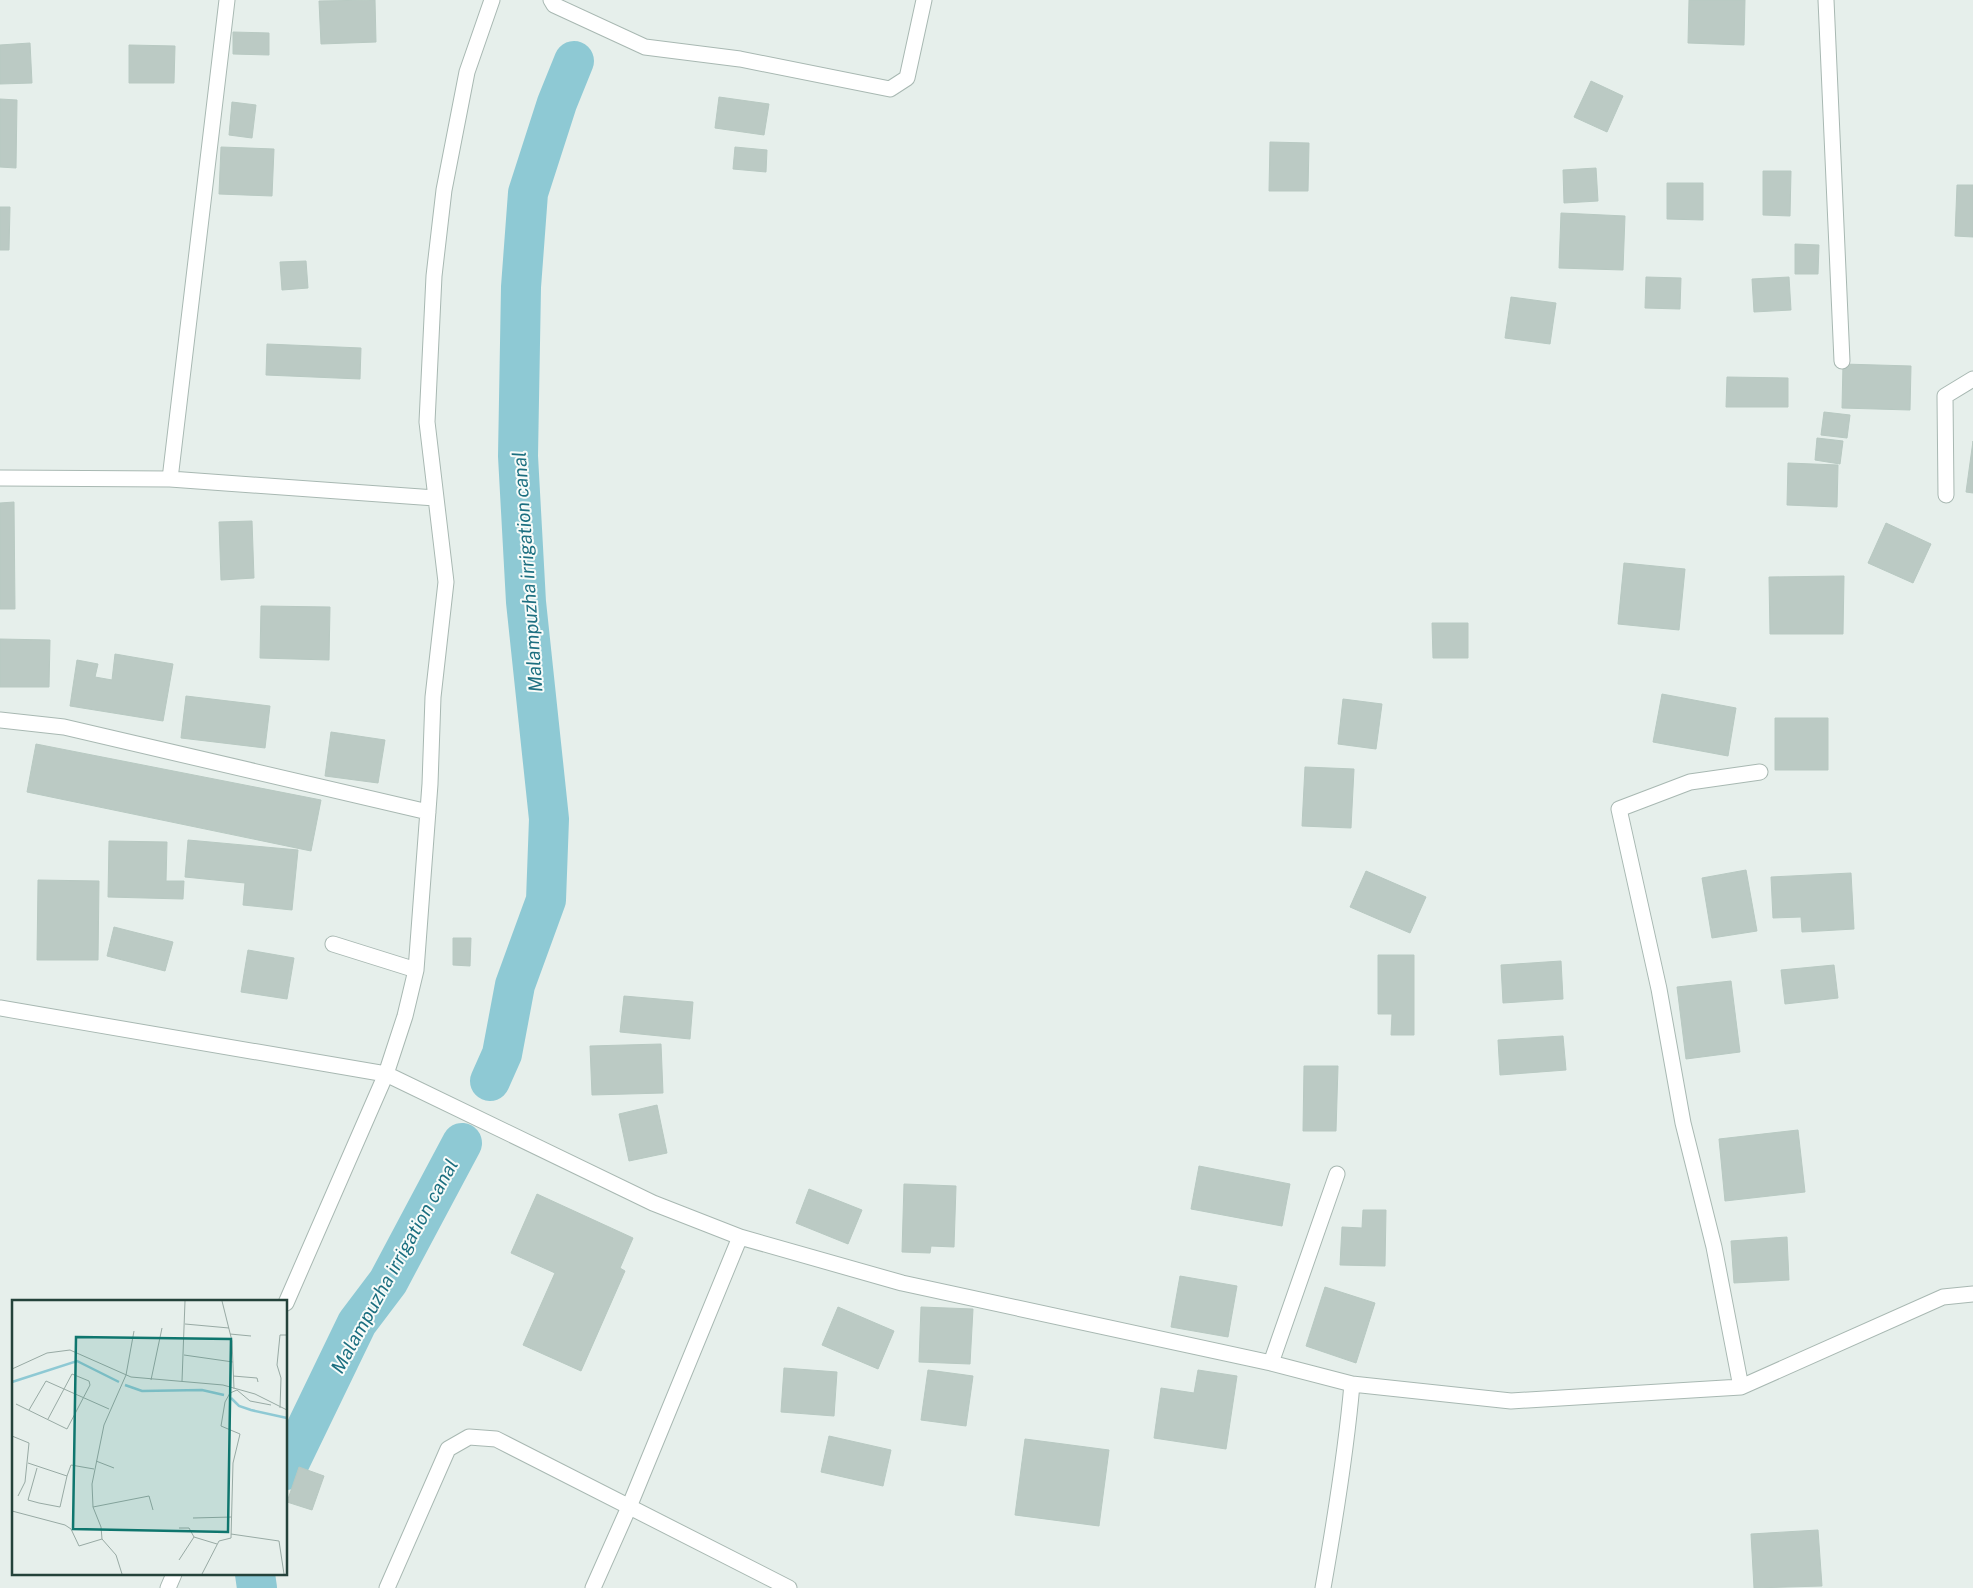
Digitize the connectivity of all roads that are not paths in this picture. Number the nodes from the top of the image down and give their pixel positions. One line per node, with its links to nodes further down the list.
1 (227, 0): 9 (street)
2 (492, 0): 11 (street)
3 (551, 0): 4 (street)
4 (924, 0)
5 (1826, 0): 6 (street)
6 (1842, 361)
7 (1973, 380): 10 (street)
8 (0, 478): 9 (street)
9 (170, 479): 11 (street)
10 (1946, 495)
11 (435, 498): 14 (street)
12 (0, 720): 14 (street)
13 (1760, 772): 25 (street)
14 (428, 812): 16 (street)
15 (333, 944): 16 (street)
16 (416, 970): 18 (street)
17 (0, 1008): 18 (street)
18 (386, 1074): 20 (street); 22 (street)
19 (1337, 1174): 23 (street)
20 (740, 1236): 23 (street); 26 (street)
21 (1973, 1294): 25 (street)
22 (287, 1300)
23 (1271, 1363): 24 (street)
24 (1352, 1384): 25 (street); 32 (street)
25 (1741, 1387)
26 (629, 1507): 29 (street); 30 (street); 31 (street)
27 (173, 1576): 28 (street)
28 (168, 1588)
29 (387, 1588)
30 (593, 1588)
31 (788, 1588)
32 (1322, 1588)

